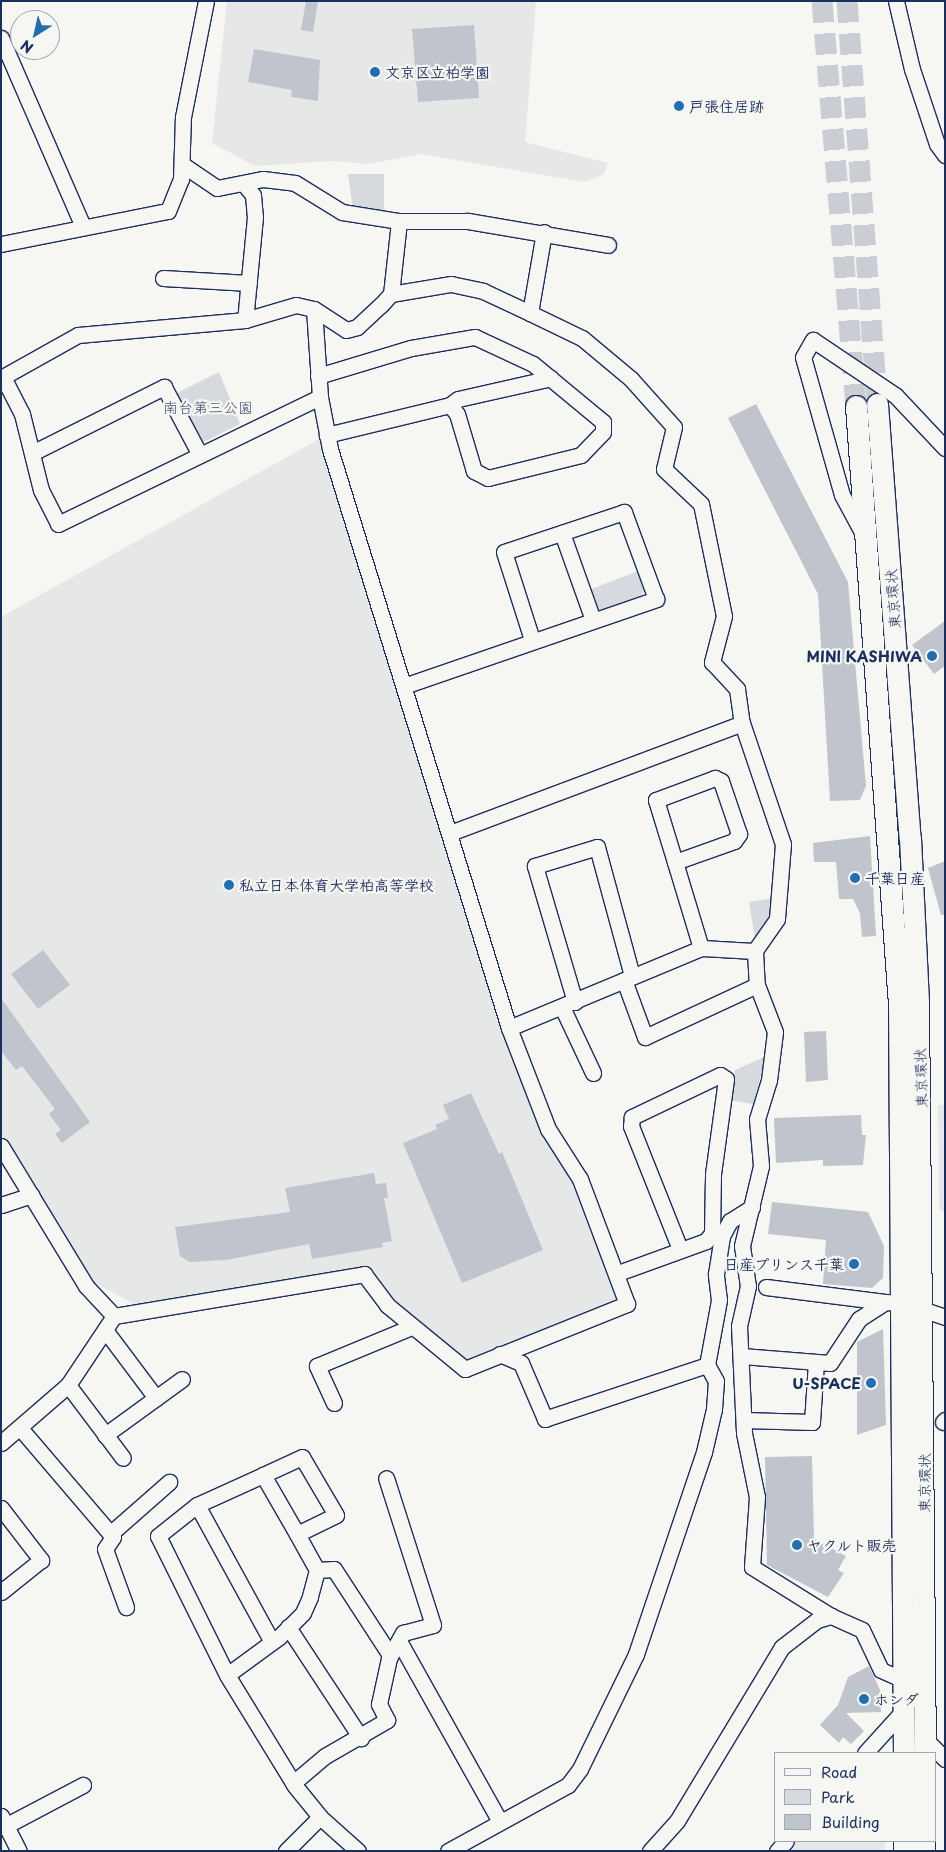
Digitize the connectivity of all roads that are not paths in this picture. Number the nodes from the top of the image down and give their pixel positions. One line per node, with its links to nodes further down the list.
1 (206, 1): 5 (street)
2 (896, 1): 4 (street)
3 (1, 38): 8 (street)
4 (945, 155)
5 (183, 165): 6 (street); 8 (street)
6 (244, 184): 7 (street); 13 (street)
7 (399, 221): 9 (street); 14 (street)
8 (83, 227): 10 (street)
9 (544, 232): 11 (street); 16 (street)
10 (1, 244)
11 (608, 245)
12 (163, 278): 13 (street)
13 (249, 283): 17 (street)
14 (391, 294): 15 (street); 16 (street)
15 (314, 309): 17 (street); 18 (street)
16 (530, 313): 32 (street)
17 (246, 320): 19 (street)
18 (318, 376): 20 (street); 21 (street)
19 (2, 377): 25 (street)
20 (551, 378): 22 (street); 22 (street)
21 (320, 397): 23 (street); 26 (street)
22 (450, 406): 23 (street)
23 (327, 435): 31 (street)
24 (945, 448): 28 (street)
25 (32, 453): 26 (street); 26 (street)
26 (199, 453)
27 (562, 532): 29 (street); 29 (street); 30 (street)
28 (866, 539): 49 (highway, 東京環状); 49 (highway, 東京環状)
29 (593, 620): 30 (street)
30 (532, 640): 31 (street)
31 (404, 686): 33 (street)
32 (742, 723): 33 (street); 36 (street)
33 (450, 833): 40 (street)
34 (675, 862): 34 (street); 35 (street)
35 (701, 948): 36 (street); 37 (street)
36 (755, 951): 38 (street)
37 (628, 978): 38 (street); 39 (street); 39 (street)
38 (757, 985): 45 (street)
39 (569, 1005): 40 (street); 41 (street)
40 (508, 1028): 47 (street)
41 (593, 1073)
42 (1, 1146): 43 (street)
43 (31, 1195): 44 (street); 51 (street)
44 (1, 1205)
45 (752, 1208): 56 (street); 58 (street)
46 (680, 1250): 46 (street); 47 (street)
47 (618, 1273): 55 (street)
48 (766, 1287): 49 (street)
49 (904, 1305): 50 (street); 52 (street); 57 (street); 84 (highway, 東京環状); 87 (highway, 東京環状)
50 (945, 1307)
51 (114, 1316): 53 (street); 54 (street)
52 (945, 1318)
53 (411, 1327): 55 (street); 62 (street)
54 (105, 1330): 60 (street); 61 (street)
55 (500, 1354): 58 (street)
56 (742, 1356): 57 (street); 63 (street)
57 (816, 1362): 63 (street)
58 (707, 1365): 93 (street)
59 (182, 1379): 61 (street)
60 (68, 1385): 64 (street); 65 (street)
61 (156, 1398): 65 (street)
62 (334, 1403)
63 (744, 1420): 78 (street)
64 (20, 1428): 66 (street); 73 (street)
65 (105, 1435): 67 (street)
66 (1, 1443)
67 (122, 1458)
68 (263, 1474): 71 (street); 74 (street); 74 (street)
69 (386, 1478): 80 (street)
70 (169, 1482): 73 (street)
71 (197, 1505): 81 (street); 83 (street)
72 (1, 1508): 76 (street)
73 (110, 1534): 77 (street)
74 (296, 1534): 75 (street)
75 (317, 1570): 79 (street); 82 (street)
76 (1, 1592)
77 (126, 1607)
78 (831, 1616): 84 (street); 99 (street)
79 (288, 1627): 81 (street); 86 (street)
80 (399, 1641): 82 (street); 93 (street)
81 (272, 1642): 83 (street)
82 (390, 1655): 86 (street)
83 (226, 1675): 90 (street)
84 (903, 1680): 85 (highway, 東京環状)
85 (904, 1710): 88 (street); 89 (highway, 東京環状)
86 (361, 1738): 90 (street)
87 (925, 1747)
88 (866, 1752)
89 (904, 1752)
90 (294, 1783): 92 (street)
91 (83, 1785): 94 (street)
92 (320, 1817): 96 (street); 97 (street)
93 (500, 1822): 98 (street)
94 (5, 1830): 95 (street)
95 (19, 1851)
96 (286, 1851)
97 (358, 1851)
98 (448, 1851)
99 (650, 1851)

